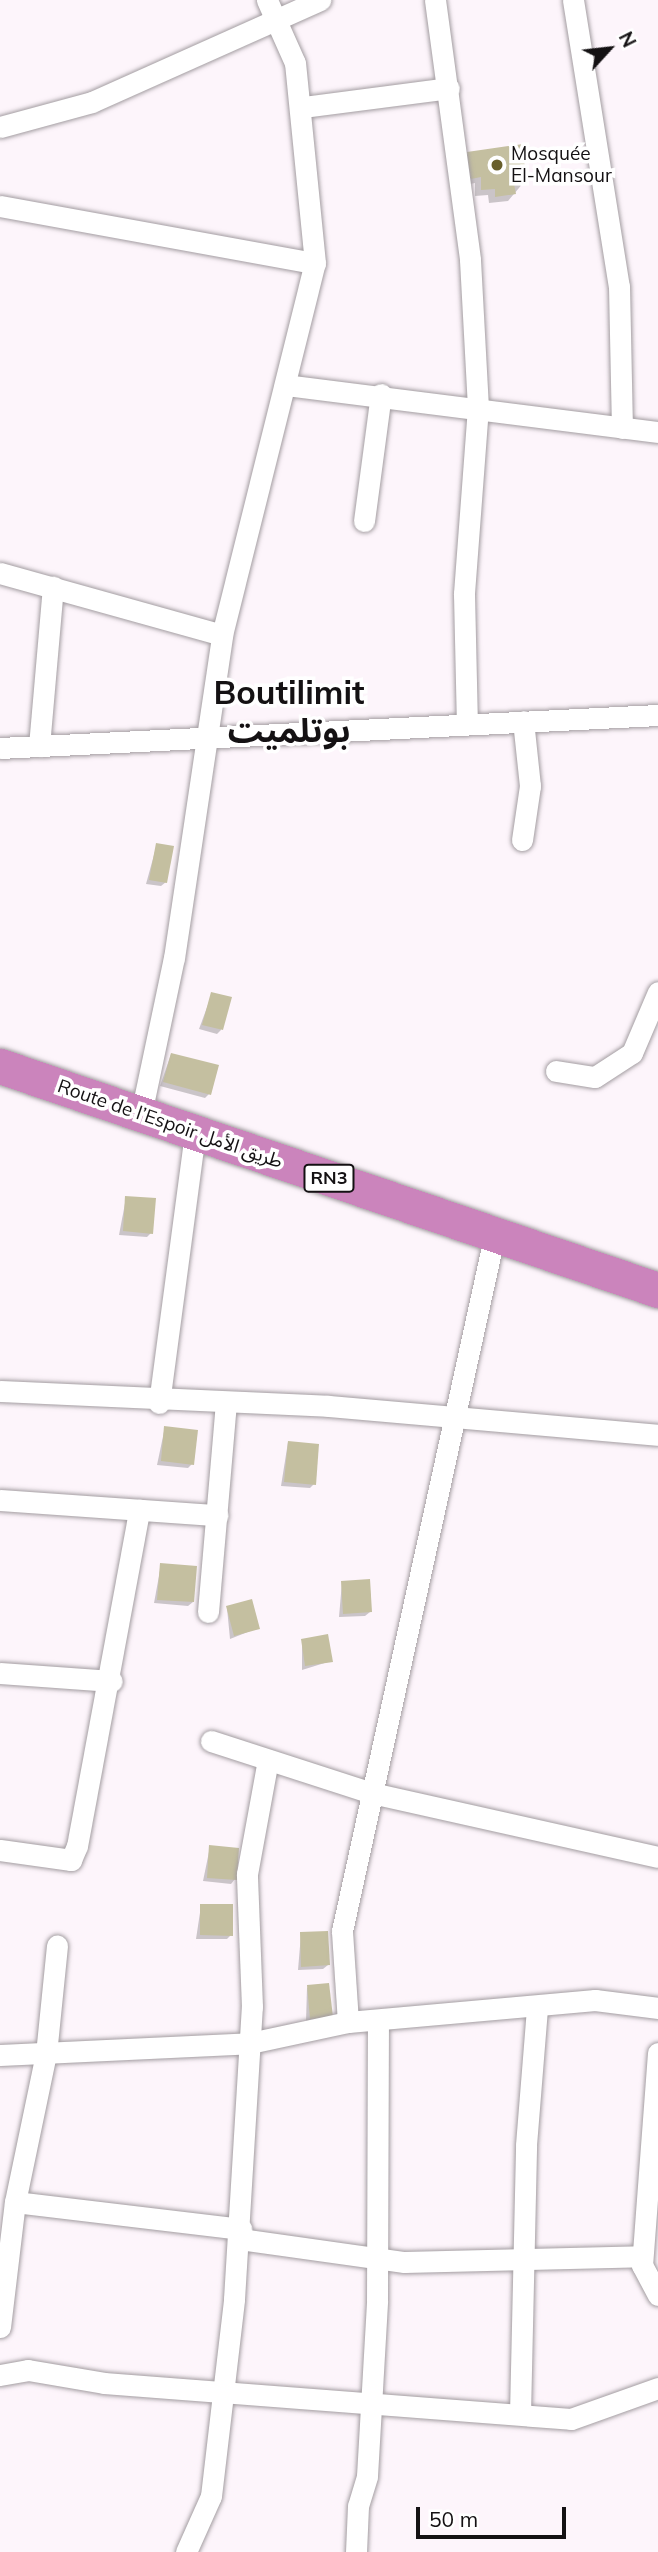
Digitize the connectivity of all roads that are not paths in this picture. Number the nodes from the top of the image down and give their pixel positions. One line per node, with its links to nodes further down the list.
1 (267, 0): 5 (street)
2 (320, 0): 5 (street)
3 (435, 0): 6 (street)
4 (573, 0): 14 (street)
5 (275, 22): 7 (street); 8 (street)
6 (449, 88): 7 (street); 13 (street)
7 (303, 107): 10 (street)
8 (0, 127)
9 (0, 206): 10 (street)
10 (315, 263): 11 (street)
11 (285, 385): 12 (street); 19 (street)
12 (381, 394): 13 (street); 16 (street)
13 (478, 407): 14 (street); 22 (street)
14 (622, 428): 15 (street)
15 (658, 432)
16 (364, 521)
17 (0, 573): 18 (street)
18 (53, 587): 19 (street); 24 (street)
19 (222, 635): 23 (street)
20 (658, 715): 21 (street)
21 (523, 721): 22 (street); 26 (street)
22 (467, 724): 23 (street)
23 (206, 736): 24 (street); 30 (street)
24 (39, 746): 25 (street)
25 (0, 748)
26 (522, 840)
27 (658, 992): 29 (street)
28 (0, 1066): 30 (highway, Route de l’Espoir طريق الأمل / RN3)
29 (556, 1071)
30 (141, 1114): 31 (highway, Route de l’Espoir طريق الأمل / RN3)
31 (195, 1134): 32 (highway, Route de l’Espoir طريق الأمل / RN3); 35 (street)
32 (495, 1233): 33 (highway, Route de l’Espoir طريق الأمل / RN3); 37 (street)
33 (658, 1290)
34 (0, 1391): 35 (street)
35 (159, 1402): 36 (street)
36 (226, 1404): 37 (street); 41 (street)
37 (453, 1421): 38 (street); 47 (street)
38 (658, 1435)
39 (0, 1500): 40 (street)
40 (139, 1510): 41 (street); 44 (street)
41 (217, 1515): 42 (street)
42 (208, 1612)
43 (0, 1673): 44 (street)
44 (112, 1681): 48 (street)
45 (211, 1741): 46 (street)
46 (268, 1760): 47 (street); 55 (street)
47 (372, 1793): 49 (street); 53 (street)
48 (0, 1850)
49 (658, 1857)
50 (57, 1946): 57 (street)
51 (537, 2007): 52 (street); 54 (street); 63 (street)
52 (658, 2008)
53 (348, 2022): 54 (street); 55 (street)
54 (377, 2022): 62 (street)
55 (250, 2043): 57 (street); 60 (street)
56 (658, 2053): 61 (street)
57 (46, 2054): 58 (street); 59 (street)
58 (0, 2055)
59 (15, 2202): 60 (street); 65 (street)
60 (240, 2234): 62 (street); 67 (street)
61 (642, 2256): 63 (street); 64 (street)
62 (378, 2259): 63 (street); 69 (street)
63 (523, 2261): 70 (street)
64 (658, 2295)
65 (0, 2327)
66 (0, 2375): 67 (street)
67 (222, 2388): 69 (street); 71 (street)
68 (658, 2388): 70 (street)
69 (372, 2399): 70 (street); 72 (street)
70 (520, 2414)
71 (186, 2552)
72 (356, 2552)

